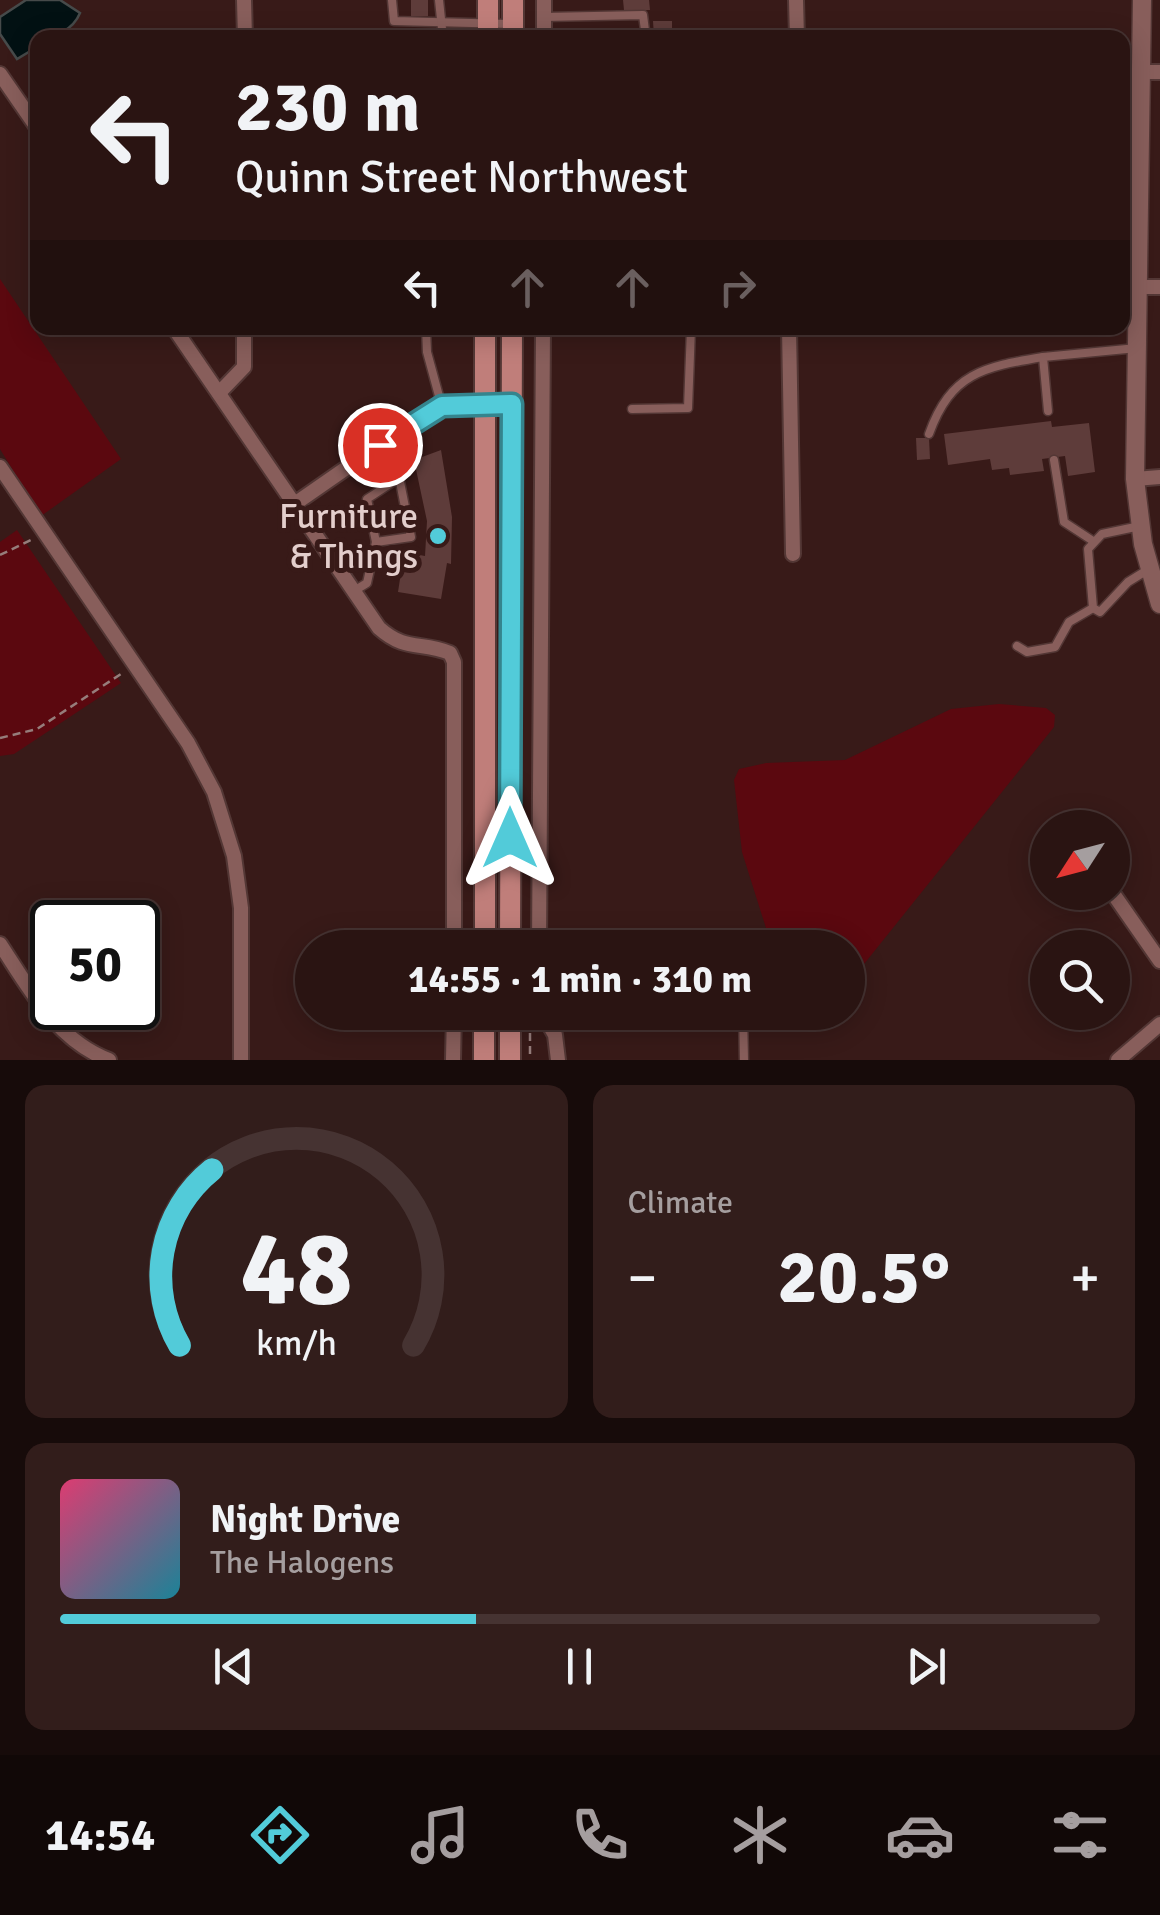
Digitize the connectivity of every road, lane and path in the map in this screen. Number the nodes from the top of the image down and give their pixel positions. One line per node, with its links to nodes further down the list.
1 (244, 0): 11 (street)
2 (392, 0): 10 (lane)
3 (440, 0): 10 (lane)
4 (488, 0): 14 (main road)
5 (512, 0): 15 (main road)
6 (544, 0): 9 (street)
7 (796, 0): 18 (street)
8 (1142, 0): 19 (street)
9 (544, 17): 16 (street); 17 (lane)
10 (442, 22): 12 (lane); 13 (lane)
11 (245, 30)
12 (442, 30)
13 (483, 30)
14 (488, 30)
15 (512, 30)
16 (544, 30)
17 (645, 30)
18 (797, 30)
19 (1152, 72): 22 (street)
20 (0, 74): 21 (street)
21 (30, 117)
22 (1132, 143): 24 (street)
23 (1160, 287): 24 (street)
24 (1139, 288): 33 (street)
25 (179, 335): 35 (street)
26 (244, 335): 35 (street)
27 (426, 335): 38 (lane)
28 (484, 335): 36 (main road)
29 (512, 335): 37 (main road)
30 (543, 335): 66 (street)
31 (692, 335): 39 (lane)
32 (789, 335): 54 (street)
33 (1137, 348): 34 (lane); 47 (street)
34 (1043, 357): 40 (lane); 41 (lane)
35 (219, 393): 48 (street)
36 (486, 404): 37 (street); 38 (street); 64 (main road)
37 (512, 404): 65 (main road)
38 (442, 406): 42 (street)
39 (632, 409)
40 (1048, 410)
41 (929, 434)
42 (380, 445): 46 (lane); 48 (street)
43 (1054, 460): 51 (lane)
44 (0, 467): 50 (street)
45 (1160, 477): 47 (street)
46 (399, 478): 52 (lane); 52 (lane)
47 (1135, 480): 49 (street)
48 (296, 503): 56 (street)
49 (1140, 526): 51 (lane); 55 (street)
50 (42, 532): 53 (path); 60 (street)
51 (1093, 541): 58 (lane)
52 (376, 542): 56 (lane)
53 (0, 554)
54 (793, 554)
55 (1149, 569): 57 (street); 58 (lane)
56 (354, 591): 63 (street)
57 (1160, 604)
58 (1093, 608): 59 (lane)
59 (1016, 646)
60 (133, 665): 61 (path); 78 (street)
61 (0, 738)
62 (1125, 910): 68 (street)
63 (454, 930)
64 (485, 930)
65 (510, 930)
66 (540, 930)
67 (0, 944): 77 (street)
68 (1160, 961)
69 (1160, 1024): 83 (street)
70 (454, 1030): 79 (street)
71 (484, 1030): 80 (main road)
72 (514, 1030): 76 (main road)
73 (526, 1030): 76 (path)
74 (552, 1030): 81 (street)
75 (743, 1030): 82 (lane)
76 (520, 1057)
77 (108, 1060)
78 (241, 1060)
79 (454, 1060)
80 (484, 1060)
81 (558, 1060)
82 (744, 1060)
83 (1118, 1060)

